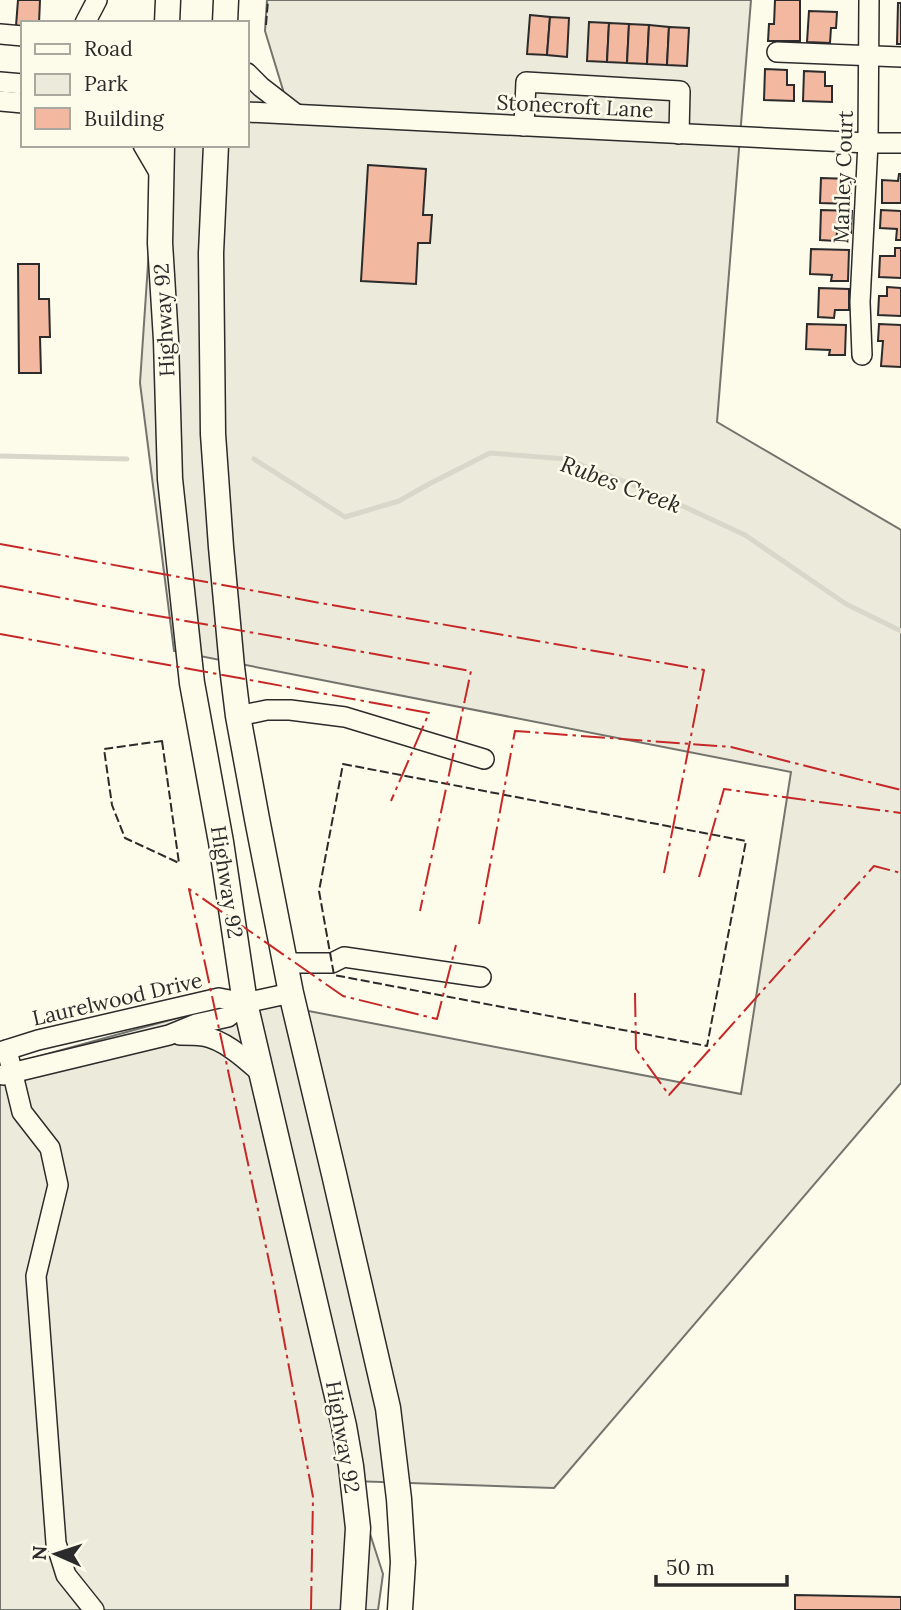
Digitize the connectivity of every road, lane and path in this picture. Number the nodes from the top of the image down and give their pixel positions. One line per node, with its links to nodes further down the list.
1 (97, 0): 5 (street)
2 (168, 0): 6 (main road)
3 (226, 0): 7 (main road)
4 (869, 0): 11 (street, Manley Court)
5 (86, 21)
6 (167, 21)
7 (225, 21)
8 (0, 34): 9 (street)
9 (21, 36)
10 (777, 52): 11 (street)
11 (868, 56): 12 (street); 22 (street, Manley Court)
12 (901, 57)
13 (248, 74): 19 (street)
14 (0, 82): 15 (street)
15 (21, 84)
16 (0, 102): 17 (street)
17 (21, 103)
18 (248, 113): 19 (street, Stonecroft Lane)
19 (296, 114): 20 (street, Stonecroft Lane)
20 (524, 126): 21 (street, Stonecroft Lane); 21 (street)
21 (679, 134): 22 (street, Stonecroft Lane)
22 (868, 143): 23 (street, Stonecroft Lane); 28 (street, Manley Court)
23 (901, 143)
24 (144, 147): 27 (street)
25 (162, 147): 27 (main road, Highway 92)
26 (216, 147): 29 (main road, Highway 92)
27 (160, 174): 34 (main road, Highway 92)
28 (862, 355)
29 (238, 716): 30 (street); 31 (main road, Highway 92)
30 (484, 759)
31 (285, 963): 32 (street); 33 (main road, Highway 92)
32 (481, 977)
33 (291, 993): 34 (street, Laurelwood Drive); 41 (main road, Highway 92)
34 (245, 1003): 35 (street, Laurelwood Drive); 36 (street, Laurelwood Drive); 37 (main road, Highway 92)
35 (169, 1035): 37 (street, Laurelwood Drive); 38 (street, Laurelwood Drive)
36 (4, 1051): 38 (street)
37 (261, 1073): 40 (main road, Highway 92)
38 (6, 1074): 39 (street)
39 (94, 1610)
40 (353, 1610)
41 (400, 1610)

